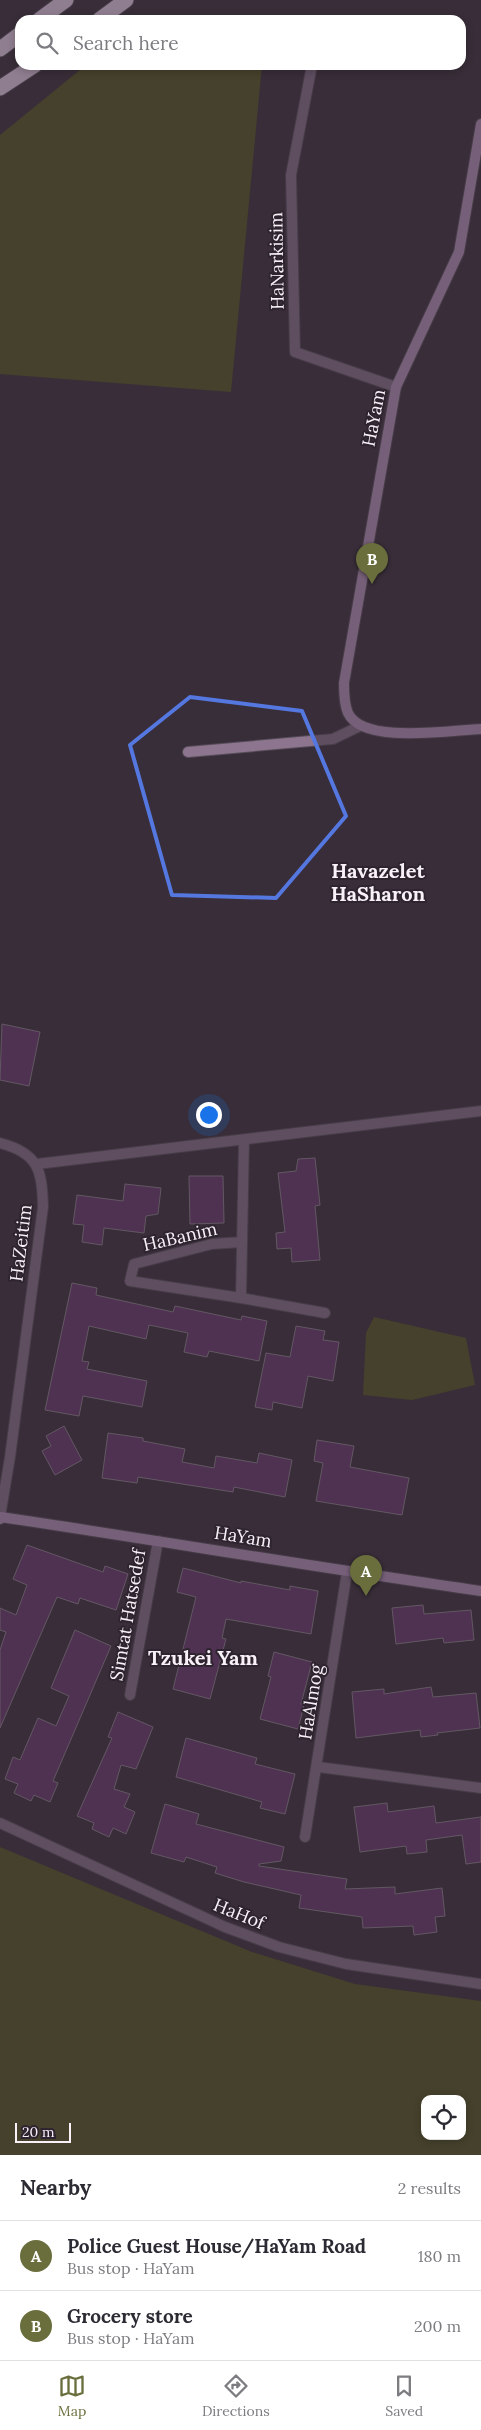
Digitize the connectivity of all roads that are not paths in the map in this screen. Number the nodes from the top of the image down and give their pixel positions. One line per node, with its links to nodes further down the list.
1 (66, 0): 3 (highway)
2 (126, 0): 4 (highway)
3 (46, 15)
4 (106, 15)
5 (15, 38): 6 (highway)
6 (0, 49)
7 (27, 70): 9 (highway)
8 (311, 70): 11 (street, HaNarkisim)
9 (0, 88)
10 (481, 124): 11 (street, HaYam)
11 (396, 387): 12 (street, HaYam)
12 (360, 726): 13 (street); 14 (street)
13 (481, 729)
14 (188, 752)
15 (481, 1111): 16 (street)
16 (244, 1140): 18 (street); 19 (street, HaBanim)
17 (0, 1143): 18 (street)
18 (37, 1164): 22 (street, HaZeitim)
19 (242, 1242): 20 (street, HaBanim); 20 (street, HaBanim)
20 (241, 1298): 21 (street, HaBanim)
21 (325, 1313)
22 (0, 1518): 23 (street, HaYam)
23 (158, 1541): 24 (street, HaYam); 26 (street, Simtat Hatsedef)
24 (347, 1572): 25 (street, HaYam); 27 (street, HaAlmog)
25 (481, 1591)
26 (130, 1695)
27 (318, 1767): 28 (street); 30 (street, HaAlmog)
28 (481, 1788)
29 (0, 1822): 31 (street, HaHof)
30 (305, 1837)
31 (481, 1984)

